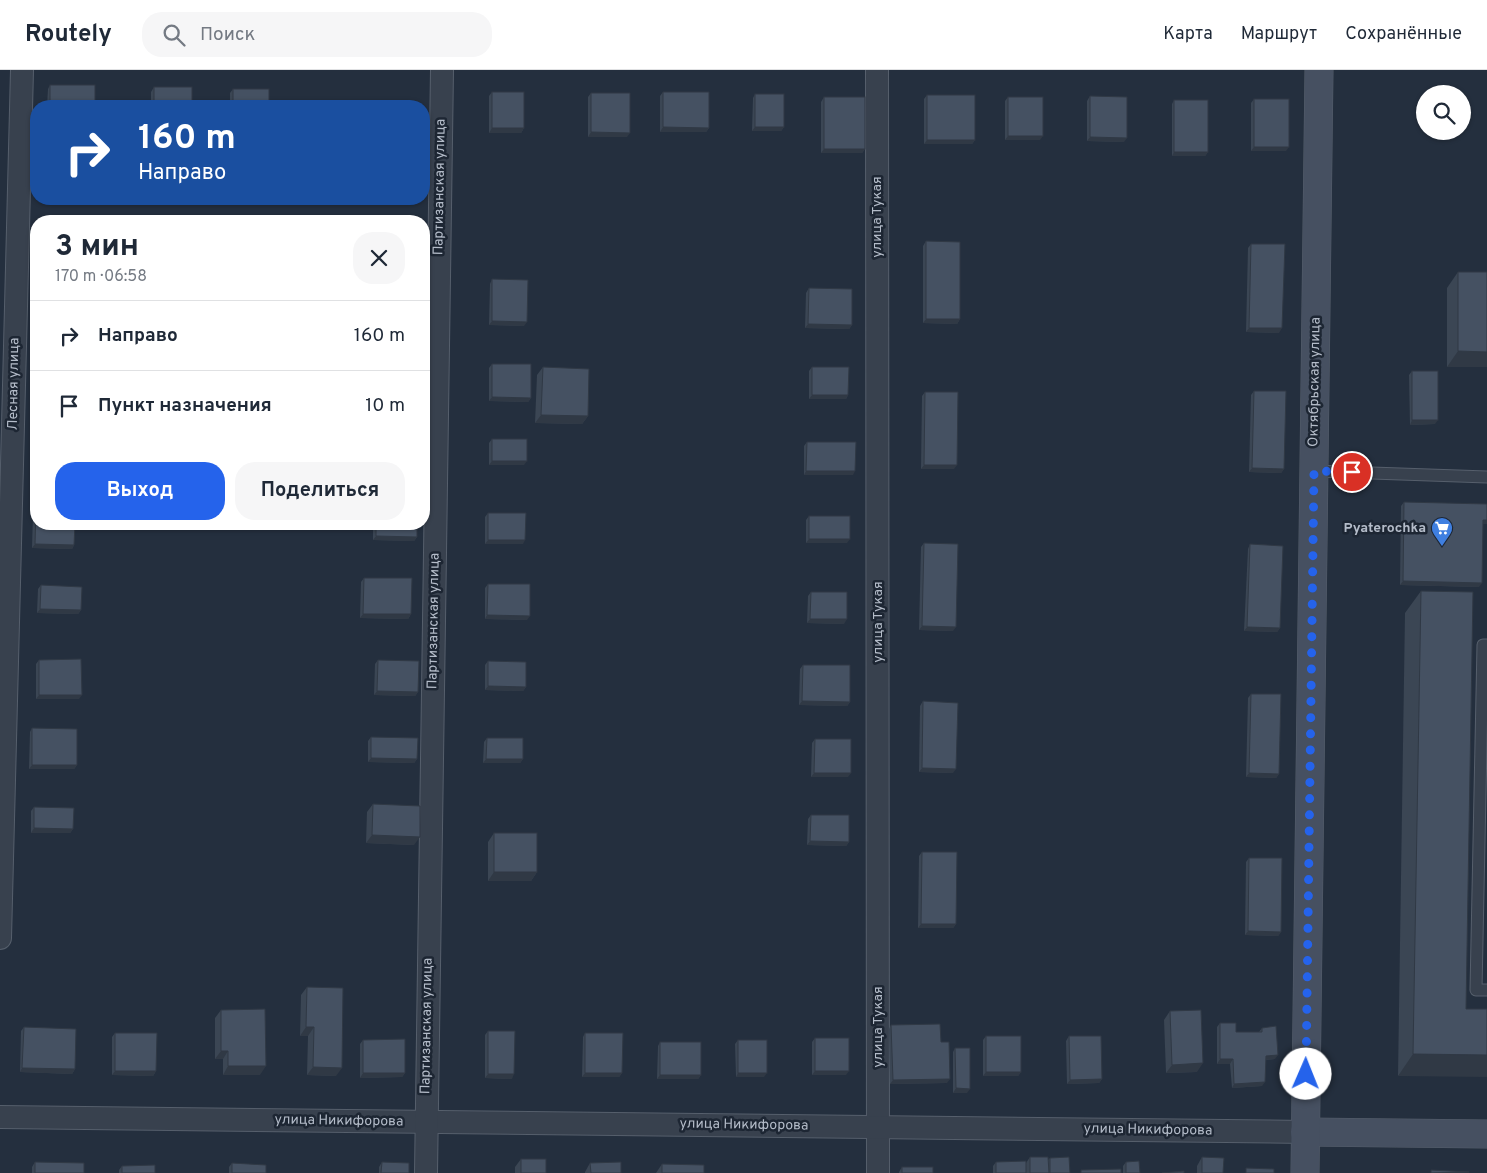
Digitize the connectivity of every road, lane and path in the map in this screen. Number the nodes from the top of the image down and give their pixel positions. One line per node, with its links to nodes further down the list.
1 (22, 70): 8 (street, Лесная улица)
2 (442, 70): 11 (street, Партизанская улица)
3 (877, 70): 12 (street, улица Тукая)
4 (1319, 70): 5 (main road, Октябрьская улица)
5 (1314, 471): 6 (lane); 13 (main road, Октябрьская улица)
6 (1487, 477)
7 (1487, 645): 9 (lane)
8 (0, 938)
9 (1487, 990)
10 (0, 1117): 11 (street, улица Никифорова)
11 (426, 1122): 12 (street, улица Никифорова); 15 (street, Партизанская улица)
12 (878, 1126): 13 (street, улица Никифорова); 16 (street, улица Тукая)
13 (1305, 1132): 14 (main road, улица Никифорова); 17 (main road, Октябрьская улица)
14 (1487, 1134)
15 (426, 1173)
16 (878, 1173)
17 (1305, 1173)

